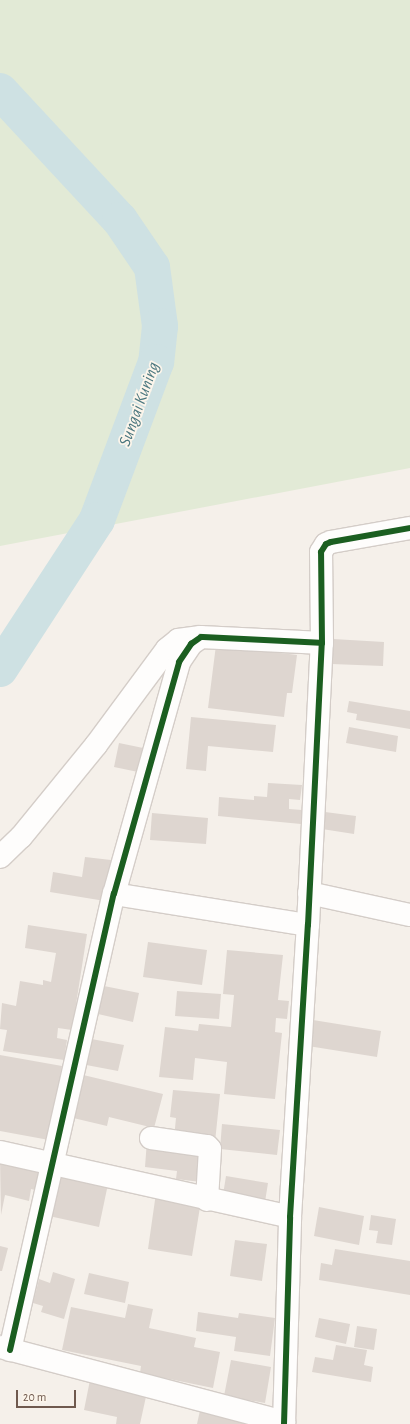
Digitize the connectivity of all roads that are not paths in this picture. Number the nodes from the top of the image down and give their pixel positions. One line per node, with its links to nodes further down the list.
1 (410, 528): 3 (street)
2 (201, 637): 3 (street); 4 (street); 6 (street)
3 (322, 643): 5 (street)
4 (0, 856)
5 (309, 893): 7 (street); 8 (street)
6 (114, 894): 8 (street); 11 (street)
7 (410, 915)
8 (308, 925): 13 (street)
9 (151, 1138): 12 (street)
10 (0, 1152): 11 (street)
11 (54, 1166): 12 (street); 14 (street)
12 (207, 1200): 13 (street)
13 (290, 1217): 15 (street)
14 (5, 1349): 15 (street)
15 (284, 1423)

